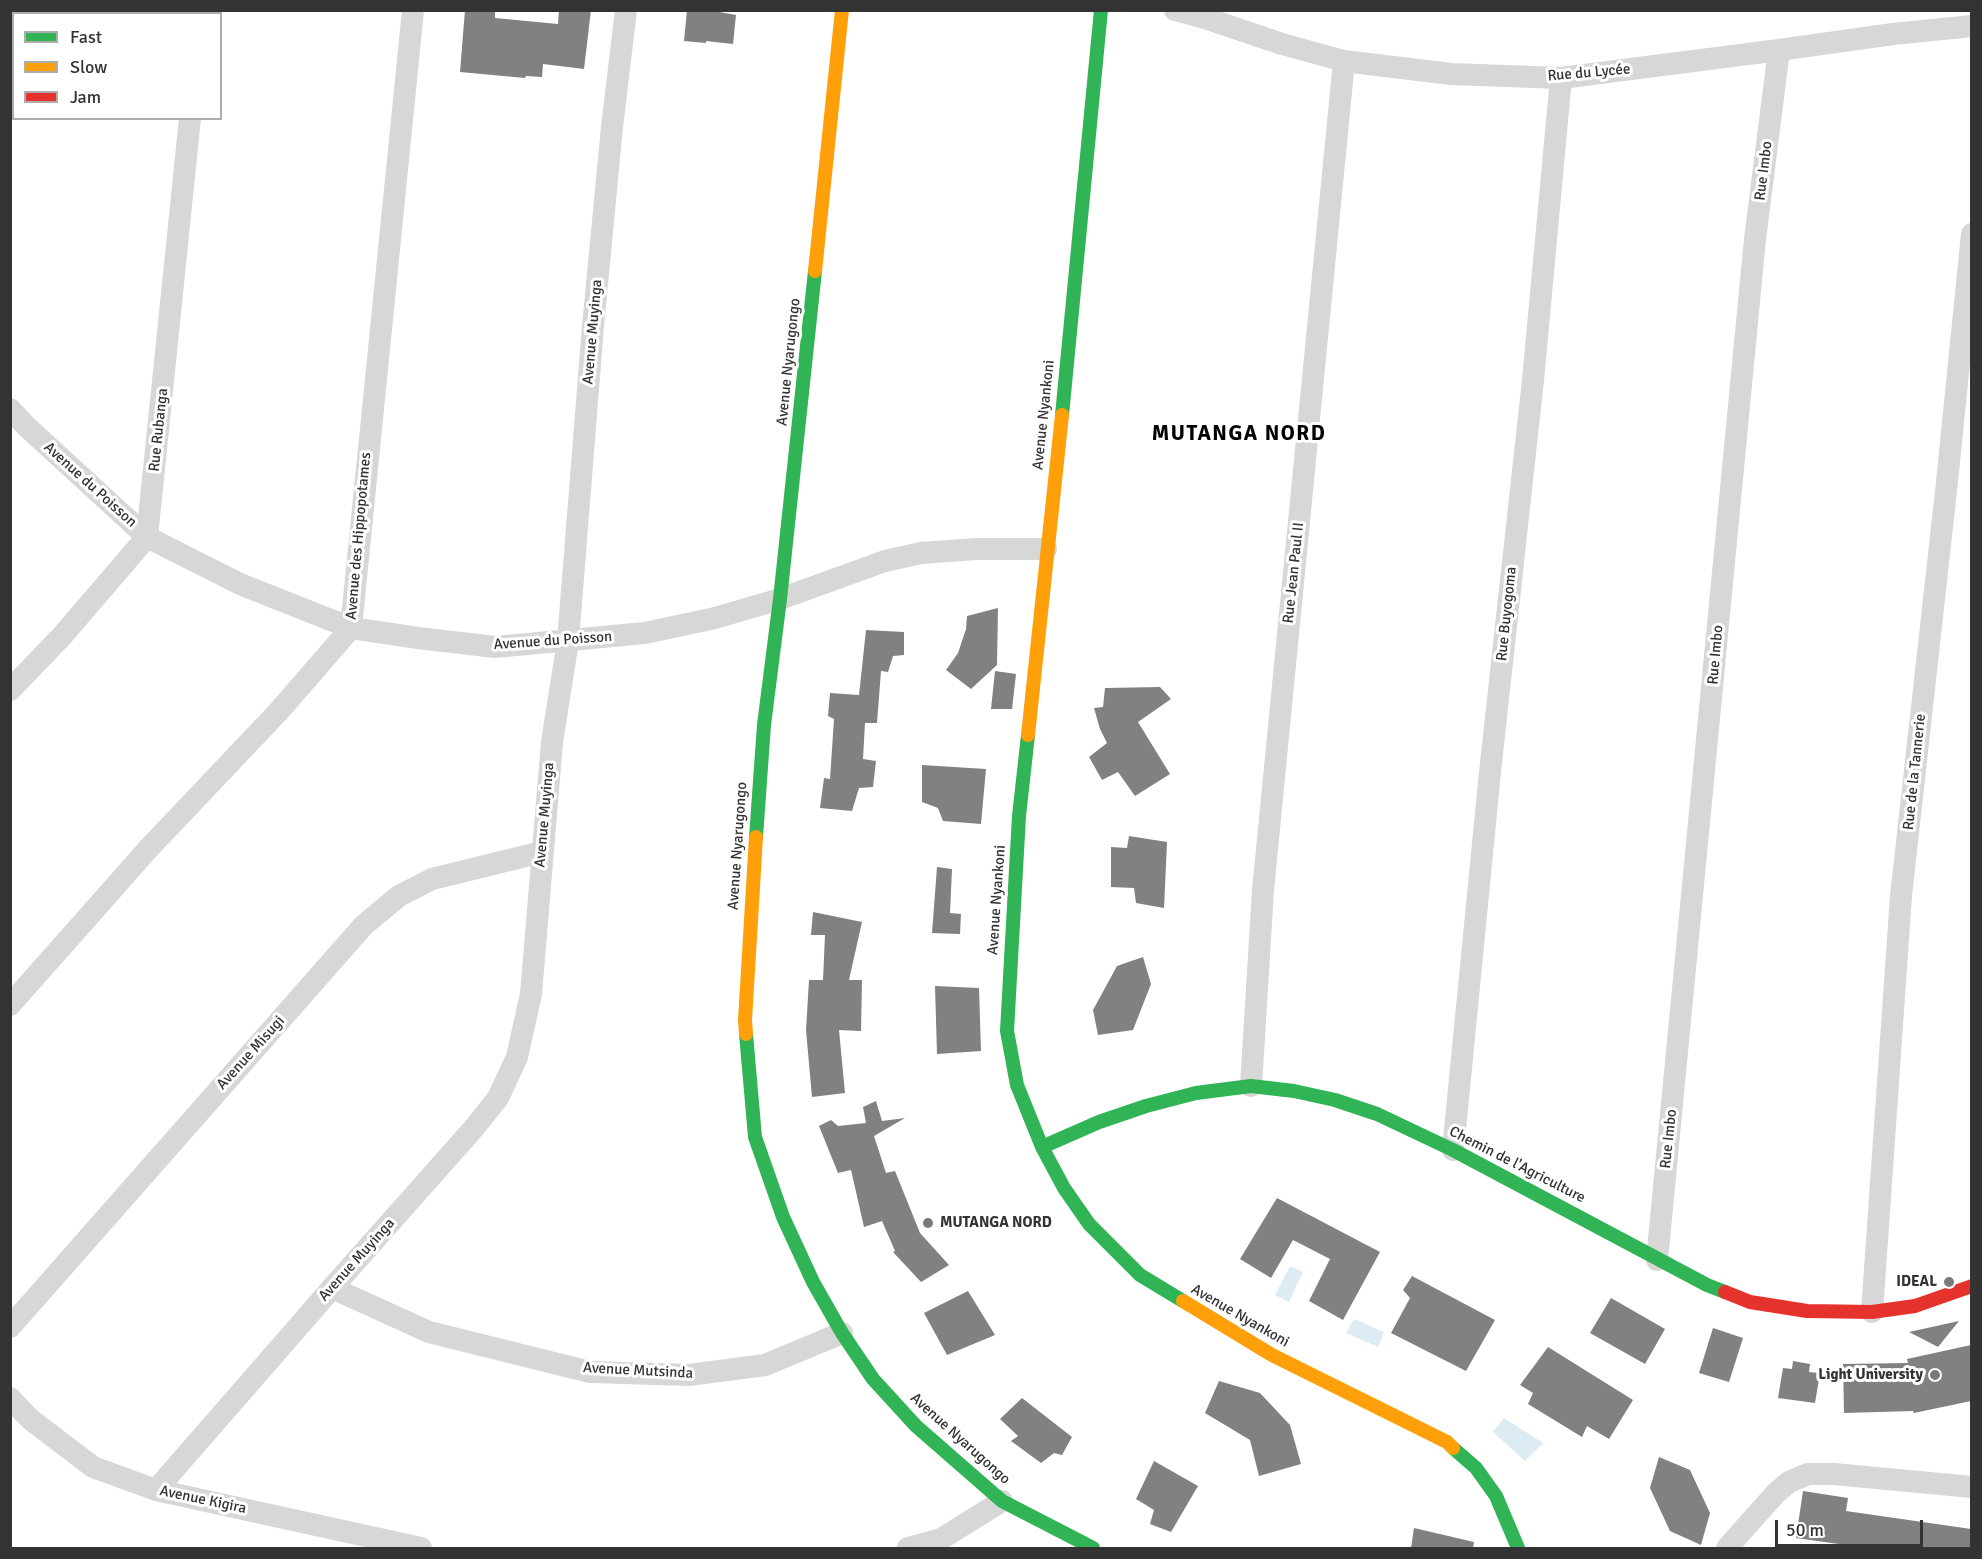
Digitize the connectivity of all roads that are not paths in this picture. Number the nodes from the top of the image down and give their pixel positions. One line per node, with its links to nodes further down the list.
1 (413, 10): 17 (street, Avenue des Hippopotames)
2 (626, 10): 18 (street, Avenue Muyinga)
3 (842, 10): 16 (street, Avenue Nyarugongo)
4 (1101, 10): 15 (street, Avenue Nyankoni)
5 (1175, 10): 8 (street, Rue du Lycée)
6 (1971, 26): 7 (street, Rue du Lycée)
7 (1779, 50): 9 (street, Rue du Lycée); 25 (street, Rue Imbo)
8 (1344, 61): 9 (street, Rue du Lycée); 22 (street, Rue Jean Paul II)
9 (1562, 78): 24 (street, Rue Buyogoma)
10 (190, 120): 14 (street, Rue Rubanga)
11 (1971, 234): 28 (street, Rue de la Tannerie)
12 (10, 409): 13 (street, Avenue du Poisson)
13 (18, 433): 14 (street, Avenue du Poisson)
14 (147, 537): 17 (street, Avenue du Poisson); 19 (street)
15 (1046, 549): 16 (street, Avenue du Poisson); 23 (street, Avenue Nyankoni)
16 (780, 598): 18 (street, Avenue du Poisson); 30 (street, Avenue Nyarugongo)
17 (351, 628): 18 (street, Avenue du Poisson); 21 (street, Avenue des Hippopotames)
18 (568, 641): 20 (street, Avenue Muyinga)
19 (10, 690)
20 (542, 852): 27 (street, Avenue Muyinga); 29 (street, Avenue Misugi)
21 (10, 1005)
22 (1251, 1086): 23 (street, Chemin de l'Agriculture); 24 (street, Chemin de l'Agriculture)
23 (1042, 1147): 38 (street, Avenue Nyankoni)
24 (1453, 1150): 25 (street, Chemin de l'Agriculture)
25 (1657, 1260): 28 (street, Chemin de l'Agriculture)
26 (1971, 1286): 28 (street, Chemin de l'Agriculture)
27 (332, 1288): 30 (street, Avenue Mutsinda); 33 (street, Avenue Muyinga)
28 (1872, 1312)
29 (10, 1327)
30 (842, 1333): 34 (street, Avenue Nyarugongo)
31 (10, 1398): 33 (street, Avenue Kigira)
32 (1971, 1487): 39 (street)
33 (156, 1490): 35 (street, Avenue Kigira)
34 (1002, 1501): 36 (street); 37 (street, Avenue Nyarugongo)
35 (421, 1548)
36 (908, 1548)
37 (1093, 1548)
38 (1518, 1548)
39 (1727, 1548)

